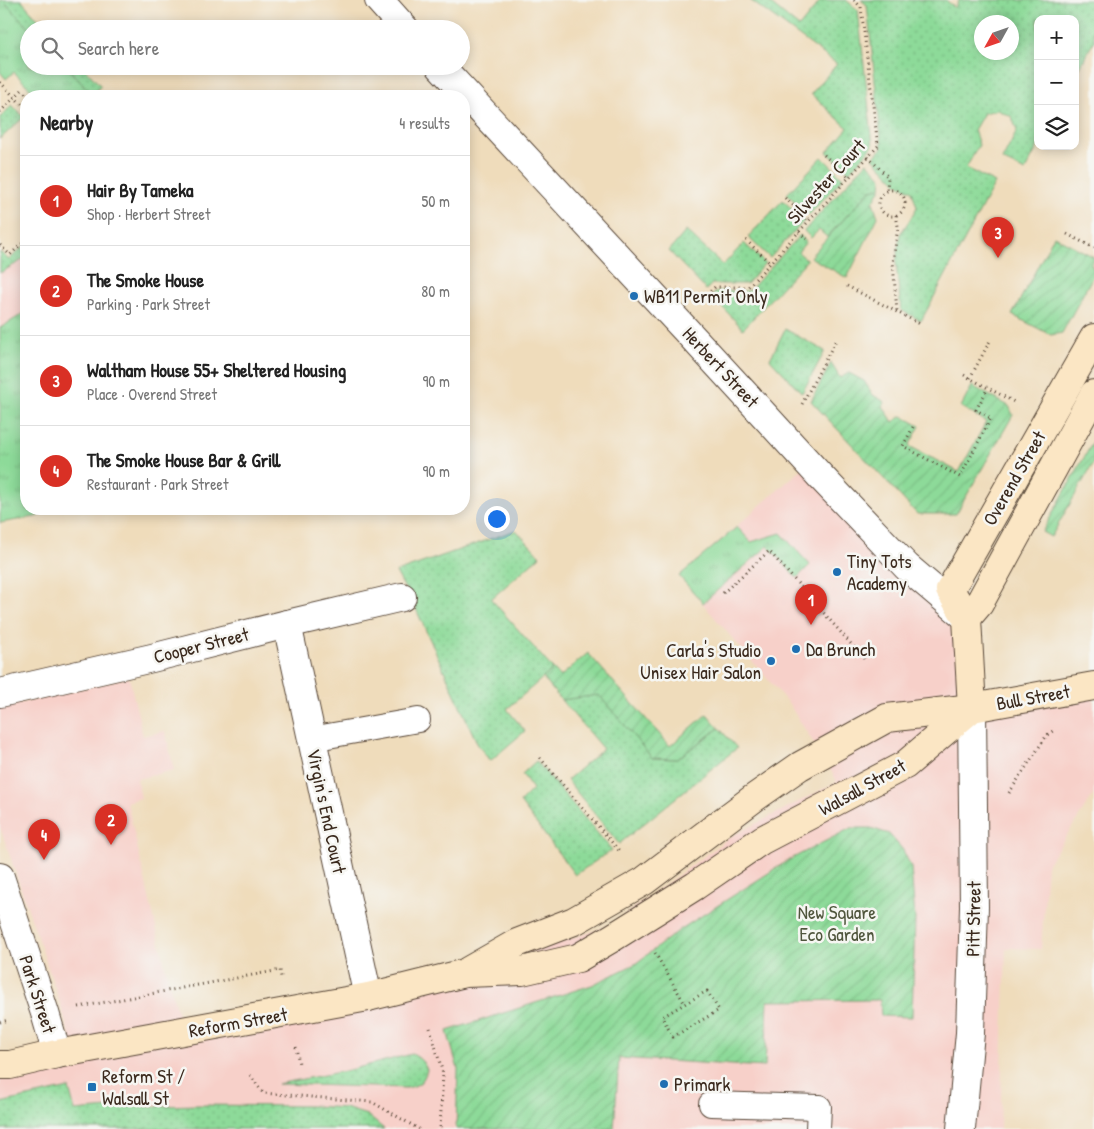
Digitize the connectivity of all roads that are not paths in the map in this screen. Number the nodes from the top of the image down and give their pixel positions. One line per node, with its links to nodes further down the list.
1 (378, 0): 2 (street)
2 (397, 20)
3 (448, 75): 4 (street, Herbert Street)
4 (462, 90)
5 (470, 98): 9 (street, Herbert Street)
6 (1094, 338): 9 (street, Overend Street)
7 (1094, 394): 9 (street, Overend Street)
8 (402, 597): 10 (street, Cooper Street)
9 (967, 618): 13 (street, Overend Street)
10 (286, 624): 12 (street, Cooper Street); 15 (street, Virgin's End Court)
11 (1094, 686): 13 (street, Bull Street)
12 (0, 692)
13 (972, 708): 17 (street); 17 (street, Walsall Street); 23 (street, Pitt Street)
14 (418, 720): 15 (lane)
15 (311, 739): 18 (street, Virgin's End Court)
16 (0, 877): 19 (street, Park Street)
17 (465, 973): 18 (street, Reform Street)
18 (368, 997): 19 (street, Reform Street)
19 (57, 1054): 20 (street, Reform Street)
20 (3, 1067)
21 (711, 1104): 22 (lane)
22 (818, 1129)
23 (961, 1129)

